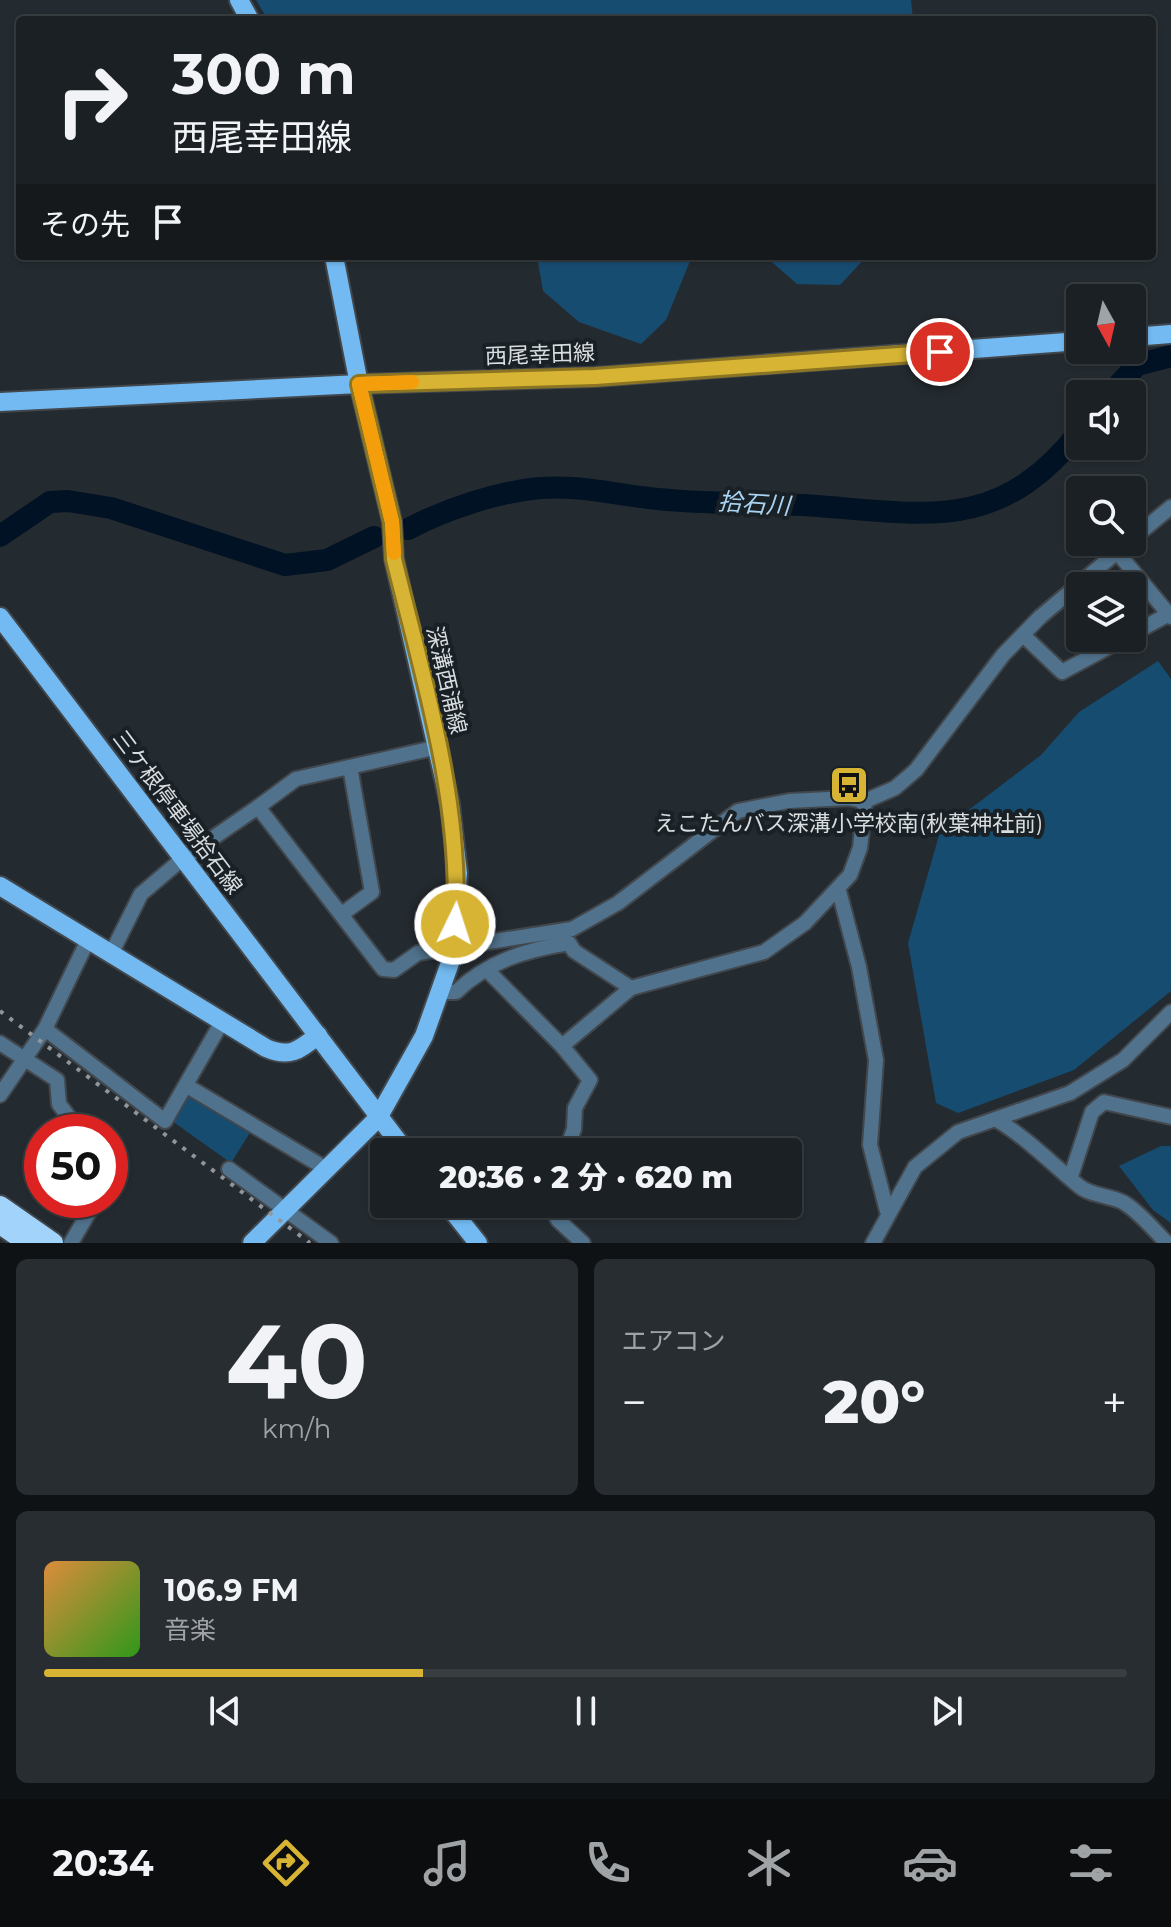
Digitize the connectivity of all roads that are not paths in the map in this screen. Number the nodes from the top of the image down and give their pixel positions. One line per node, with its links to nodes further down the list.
1 (335, 260): 5 (main road, 深溝西浦線)
2 (1171, 334): 3 (main road)
3 (1146, 336)
4 (1066, 342): 5 (main road, 西尾幸田線)
5 (359, 384): 6 (main road, 西尾幸田線); 16 (main road, 深溝西浦線)
6 (0, 402)
7 (1171, 507): 8 (street)
8 (1146, 528)
9 (1112, 556): 14 (street)
10 (1120, 556): 11 (street)
11 (1170, 616): 13 (street)
12 (0, 617): 20 (main road, 三ケ根停車場拾石線)
13 (1146, 627)
14 (1023, 635): 15 (street); 18 (street)
15 (1099, 652)
16 (438, 747): 17 (street); 26 (main road, 深溝西浦線)
17 (350, 767): 19 (street); 23 (street)
18 (865, 801): 22 (street); 24 (street)
19 (258, 807): 20 (street); 23 (street)
20 (181, 860): 27 (street); 34 (main road, 三ケ根停車場拾石線)
21 (0, 886): 25 (main road)
22 (839, 891): 29 (street); 51 (street)
23 (342, 914): 26 (street)
24 (571, 936): 26 (street); 28 (street); 29 (street)
25 (88, 940): 27 (main road); 33 (street)
26 (453, 949): 30 (main road, 深溝西浦線)
27 (111, 954): 32 (main road)
28 (487, 970): 30 (street); 36 (street)
29 (631, 988): 36 (street)
30 (442, 992): 42 (main road, 深溝西浦線)
31 (1168, 1018): 43 (street)
32 (223, 1020): 34 (main road); 38 (street)
33 (45, 1029): 37 (street); 38 (street)
34 (318, 1035): 42 (main road, 三ケ根停車場拾石線)
35 (0, 1043): 37 (street)
36 (562, 1046): 45 (street)
37 (28, 1058): 39 (street); 40 (street)
38 (187, 1086): 46 (street)
39 (0, 1095)
40 (66, 1114)
41 (1171, 1117): 48 (street)
42 (378, 1118): 44 (main road, 三ケ根停車場拾石線); 46 (main road, 深溝西浦線)
43 (997, 1120): 48 (street); 51 (street)
44 (394, 1138)
45 (571, 1138)
46 (325, 1168): 50 (main road, 深溝西浦線)
47 (229, 1169): 50 (street)
48 (1071, 1176): 64 (street)
49 (0, 1206): 57 (highway)
50 (285, 1209): 59 (main road, 深溝西浦線); 60 (street)
51 (887, 1211): 63 (street)
52 (86, 1218): 58 (street)
53 (458, 1218): 61 (main road)
54 (557, 1218): 62 (street)
55 (0, 1224): 56 (highway)
56 (20, 1241)
57 (53, 1243)
58 (71, 1243)
59 (252, 1243)
60 (331, 1243)
61 (478, 1243)
62 (583, 1243)
63 (873, 1243)
64 (1167, 1243)

